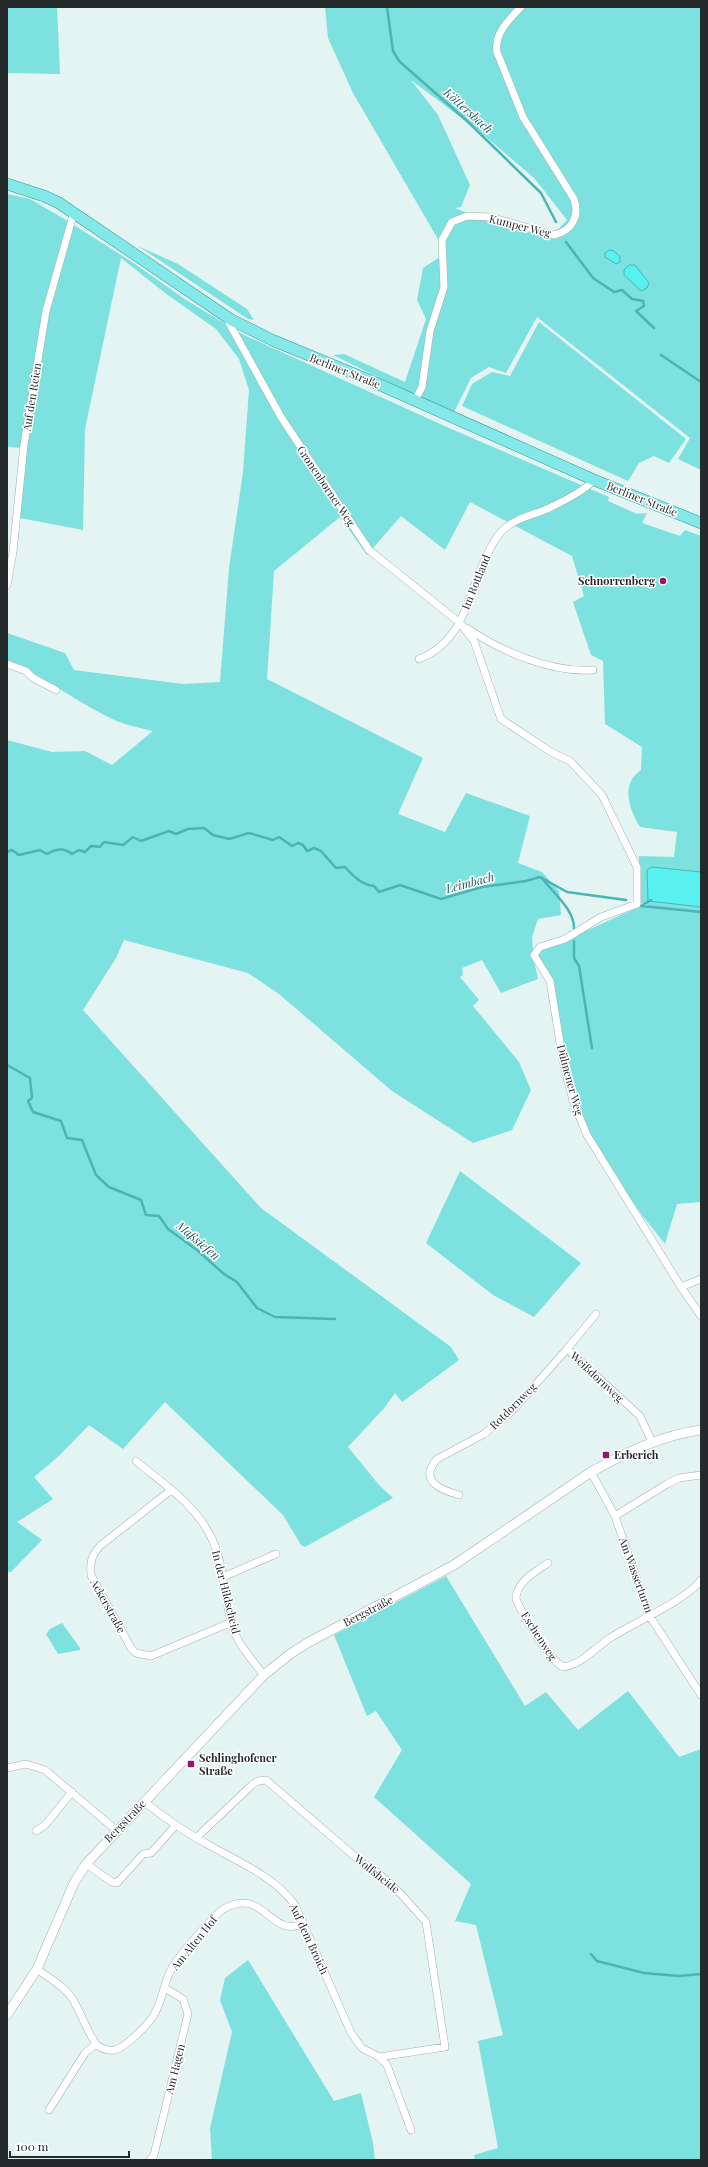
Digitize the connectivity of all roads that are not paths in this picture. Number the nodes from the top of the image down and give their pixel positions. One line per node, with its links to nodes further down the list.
1 (521, 7): 5 (street, Kumper Weg)
2 (7, 184): 3 (main road, Berliner Straße)
3 (74, 212): 4 (main road, Berliner Straße); 8 (street, Auf den Reien)
4 (230, 319): 5 (main road, Berliner Straße); 9 (street, Gronenborner Weg)
5 (415, 400): 6 (main road, Berliner Straße)
6 (594, 480): 7 (main road, Berliner Straße); 9 (street, Im Rottland)
7 (701, 523)
8 (7, 585)
9 (460, 623): 10 (street); 12 (street, Gronenborner Weg); 14 (street, Gronenborner Weg)
10 (419, 659)
11 (7, 664): 13 (street)
12 (593, 670)
13 (56, 690)
14 (634, 905): 16 (street, Dülmener Weg)
15 (701, 1279): 16 (street)
16 (680, 1287): 18 (street, Dülmener Weg)
17 (596, 1314): 19 (street, Weißdornweg)
18 (701, 1316)
19 (567, 1349): 21 (street, Weißdornweg); 26 (street, Rotdornweg)
20 (701, 1430): 21 (street, Bergstraße)
21 (652, 1442): 23 (street, Bergstraße)
22 (136, 1461): 25 (street, In der Hildscheid)
23 (591, 1472): 27 (street, Am Wasserturm); 34 (street, Bergstraße)
24 (701, 1475): 27 (street)
25 (170, 1490): 30 (street, In der Hildscheid); 33 (street, Ackerstraße)
26 (459, 1495)
27 (615, 1516): 32 (street, Am Wasserturm)
28 (276, 1554): 30 (street)
29 (548, 1563): 32 (street, Eschenweg)
30 (223, 1576): 33 (street, In der Hildscheid)
31 (701, 1580): 32 (street)
32 (649, 1615): 35 (street, Am Wasserturm)
33 (232, 1622): 34 (street, In der Hildscheid)
34 (264, 1675): 38 (street, Bergstraße)
35 (701, 1695)
36 (7, 1768): 37 (street)
37 (72, 1792): 40 (street); 41 (street)
38 (144, 1801): 39 (street, Auf dem Broich); 40 (street, Bergstraße)
39 (176, 1825): 42 (street, Auf dem Broich); 43 (street)
40 (116, 1830): 43 (street, Bergstraße)
41 (36, 1831)
42 (196, 1838): 44 (street, Auf dem Broich); 49 (street, Wolfsheide)
43 (86, 1864): 45 (street, Bergstraße)
44 (303, 1924): 46 (street, Am Alten Hof); 49 (street, Auf dem Broich)
45 (37, 1969): 47 (street, Bergstraße); 48 (street)
46 (165, 1988): 48 (street, Am Alten Hof); 52 (street, Am Hagen)
47 (7, 2015)
48 (96, 2044): 50 (street)
49 (379, 2057): 51 (street, Auf dem Broich)
50 (49, 2110)
51 (411, 2130)
52 (150, 2160)

